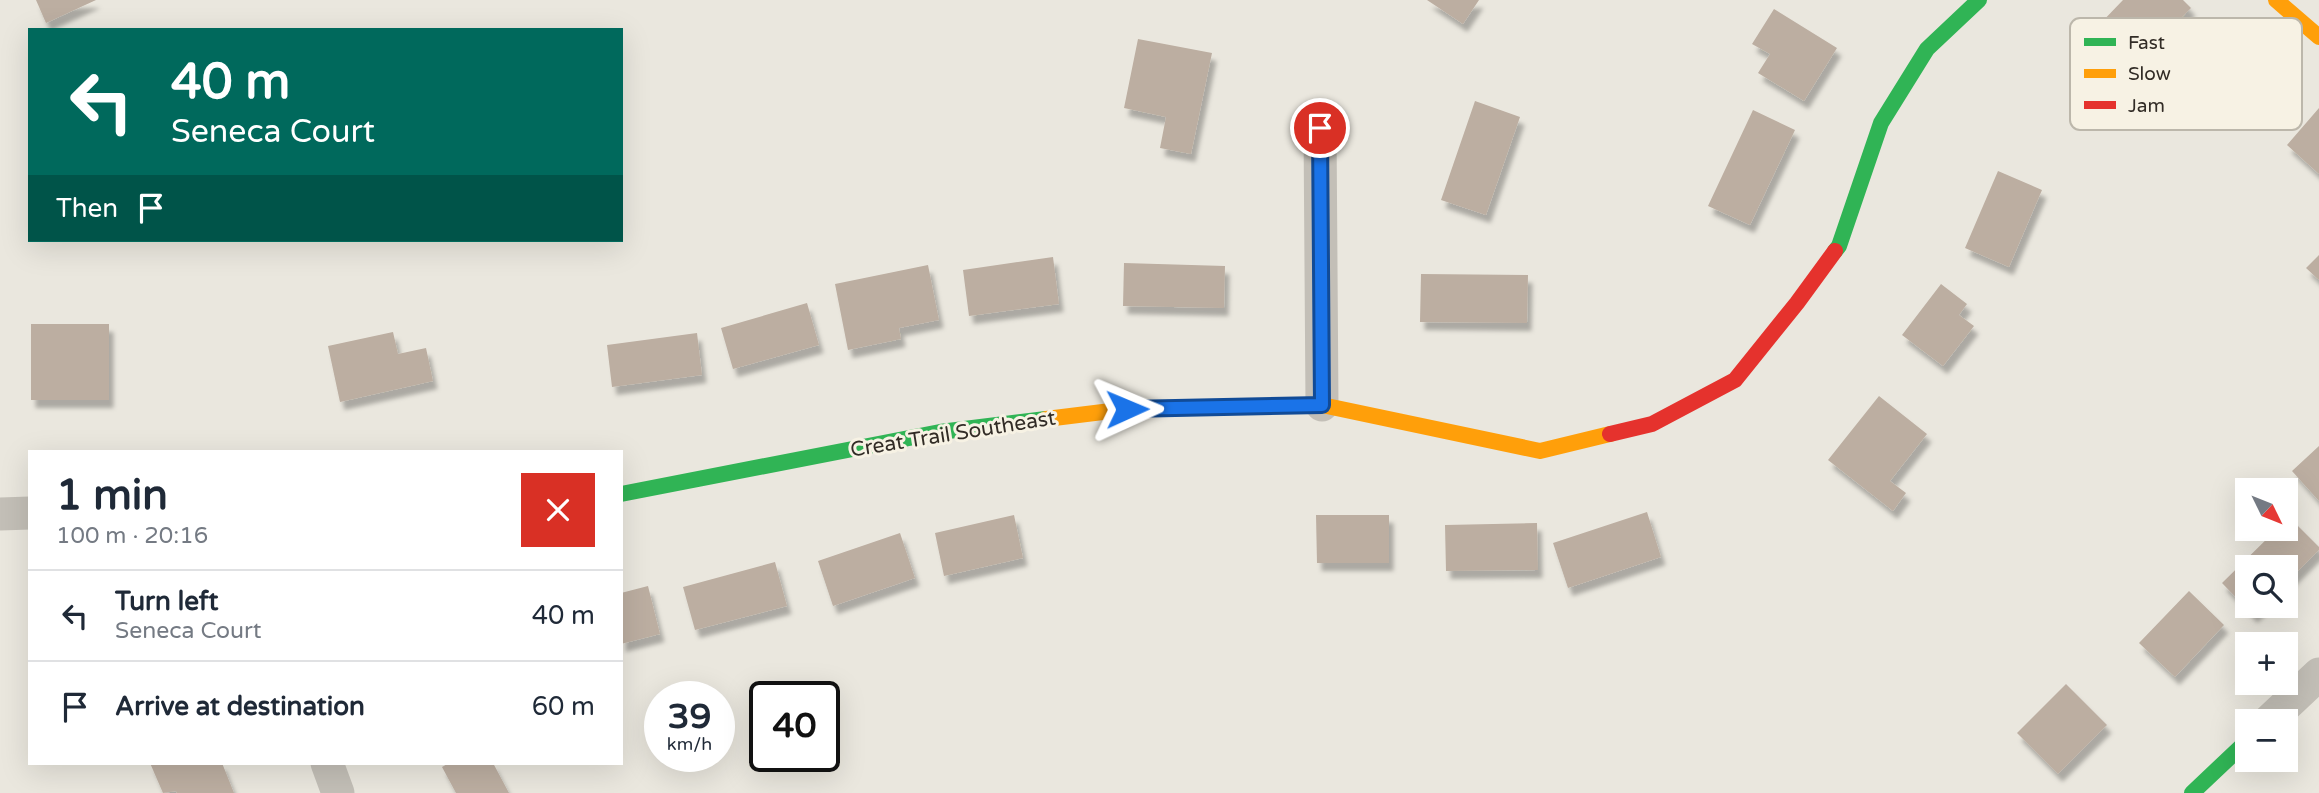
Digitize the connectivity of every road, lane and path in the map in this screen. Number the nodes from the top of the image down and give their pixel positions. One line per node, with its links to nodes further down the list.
1 (1979, 0): 7 (street, Creat Trail Southeast)
2 (2276, 0): 3 (street)
3 (2297, 18)
4 (2302, 22): 5 (street)
5 (2319, 37)
6 (1320, 128): 7 (street)
7 (1322, 405): 8 (street, Creat Trail Southeast)
8 (623, 494)
9 (28, 513): 10 (street)
10 (0, 514)
11 (2319, 674): 12 (street)
12 (2282, 709)
13 (2235, 752): 16 (street)
14 (328, 765): 15 (street)
15 (338, 793)
16 (2192, 793)

